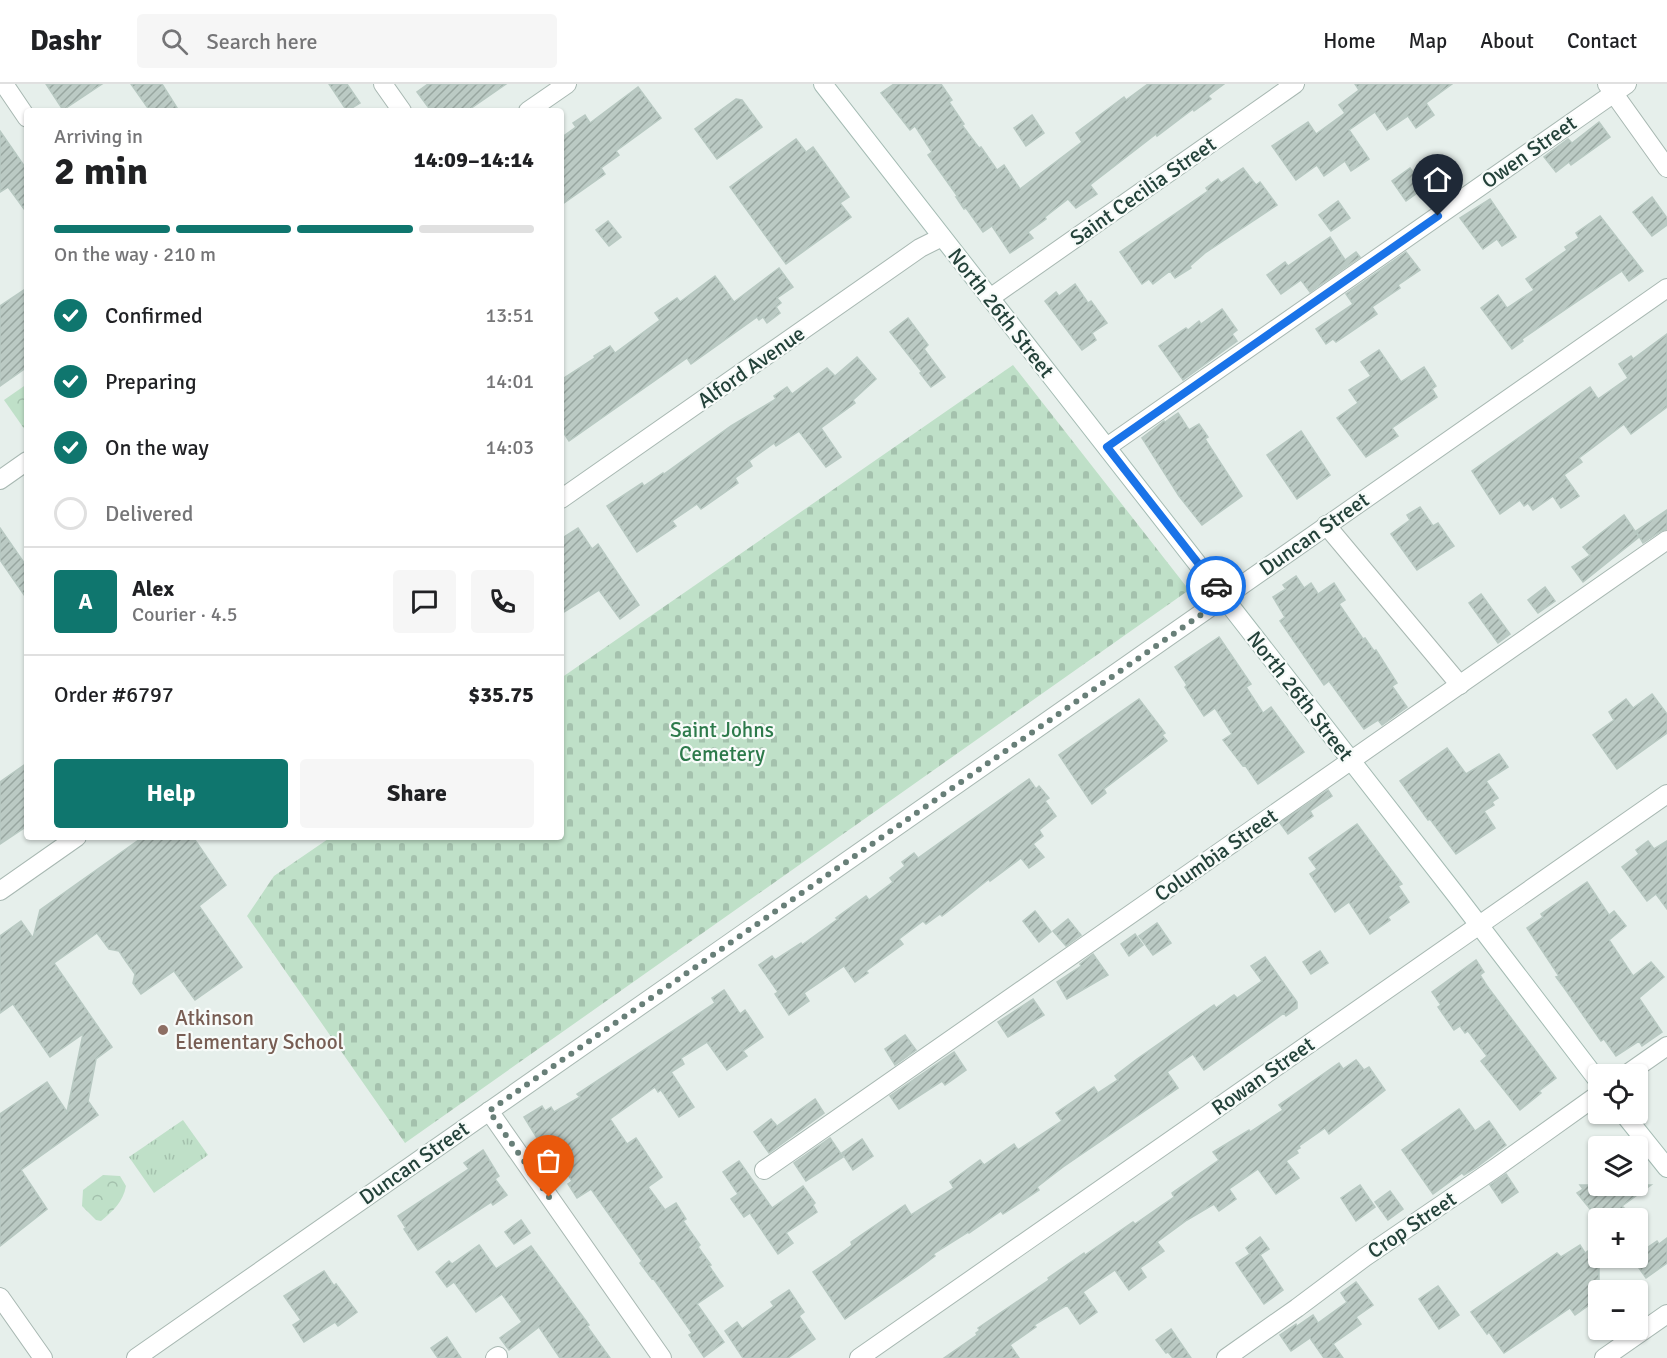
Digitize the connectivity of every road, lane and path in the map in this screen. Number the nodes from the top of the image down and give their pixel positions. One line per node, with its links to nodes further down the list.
1 (4, 84): 9 (street)
2 (383, 84): 7 (street)
3 (567, 84): 8 (street)
4 (824, 84): 11 (street, North 26th Street)
5 (1295, 84): 13 (street, Saint Cecilia Street)
6 (1616, 87): 10 (street); 14 (street, Owen Street)
7 (400, 108)
8 (532, 108)
9 (24, 114)
10 (1667, 168)
11 (942, 237): 13 (street, North 26th Street); 17 (street, Alford Avenue)
12 (1667, 288): 18 (street, Duncan Street)
13 (990, 298): 14 (street, North 26th Street)
14 (1107, 447): 20 (street, North 26th Street)
15 (24, 463): 16 (street)
16 (0, 480)
17 (564, 497)
18 (1326, 525): 20 (street, Duncan Street); 21 (street)
19 (1667, 540): 21 (street, Columbia Street)
20 (1225, 598): 22 (street, North 26th Street); 31 (street, Duncan Street)
21 (1460, 685): 22 (street, Columbia Street)
22 (1351, 761): 26 (street, North 26th Street); 34 (street, Columbia Street)
23 (1667, 794): 26 (street, Rowan Street)
24 (73, 840): 25 (street)
25 (0, 891)
26 (1479, 926): 29 (street, North 26th Street); 40 (street, Rowan Street)
27 (1667, 1046): 28 (street)
28 (1641, 1064)
29 (1588, 1068)
30 (1588, 1102): 41 (street, Crop Street)
31 (489, 1111): 38 (street, Duncan Street); 39 (street)
32 (1632, 1124): 33 (street)
33 (1667, 1168)
34 (764, 1170)
35 (0, 1297): 37 (street)
36 (1667, 1314): 42 (street)
37 (43, 1358)
38 (136, 1358)
39 (662, 1358)
40 (859, 1358)
41 (1226, 1358)
42 (1604, 1358)

